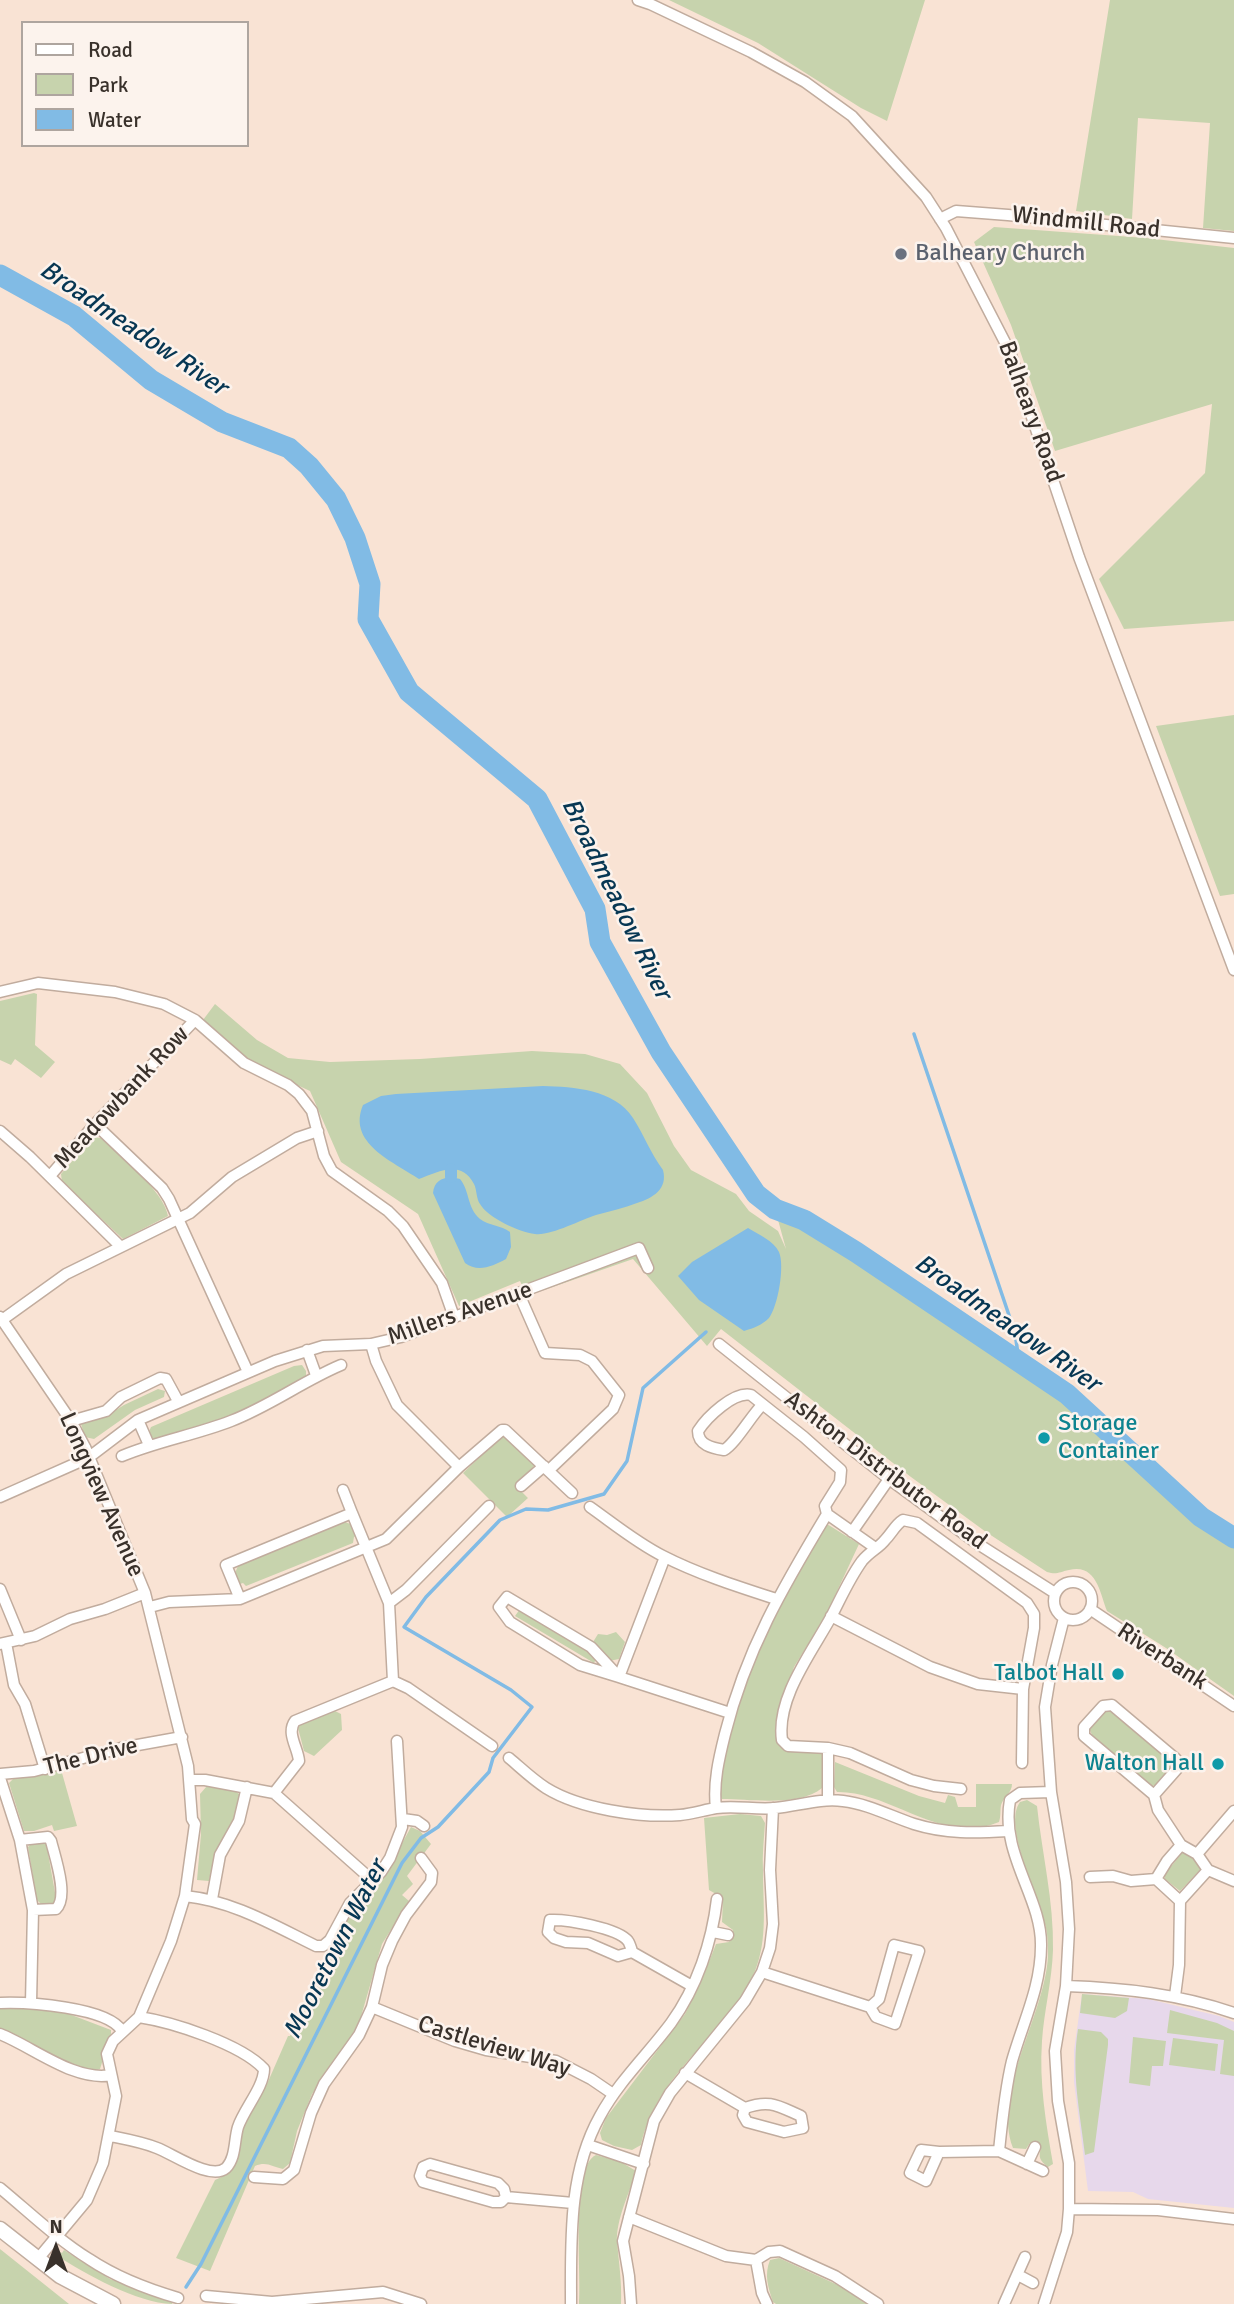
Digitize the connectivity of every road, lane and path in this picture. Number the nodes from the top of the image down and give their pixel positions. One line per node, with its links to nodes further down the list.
1 (638, 0): 2 (street, Balheary Road)
2 (940, 219): 3 (street, Windmill Road); 4 (street, Balheary Road)
3 (1234, 238)
4 (1234, 970)
5 (0, 992): 6 (street)
6 (195, 1020): 7 (street, Meadowbank Row); 9 (street)
7 (95, 1124): 10 (street, Meadowbank Row); 11 (street)
8 (0, 1131): 10 (street)
9 (318, 1131): 11 (street); 15 (street)
10 (50, 1176): 12 (street)
11 (179, 1219): 12 (street); 21 (street)
12 (120, 1246): 16 (street)
13 (648, 1269): 14 (street, Millers Avenue)
14 (519, 1294): 15 (street, Millers Avenue); 31 (street)
15 (454, 1317): 17 (street, Millers Avenue)
16 (1, 1318): 26 (street, Longview Avenue)
17 (371, 1344): 19 (street, Millers Avenue); 30 (street)
18 (719, 1344): 32 (street, Ashton Distributor Road)
19 (307, 1350): 21 (street, Millers Avenue); 22 (street)
20 (341, 1365): 22 (street)
21 (248, 1372): 23 (street, Millers Avenue)
22 (316, 1375): 27 (street)
23 (178, 1401): 25 (street, Millers Avenue); 26 (street)
24 (762, 1405): 24 (street); 40 (street)
25 (138, 1419): 27 (street); 29 (street, Millers Avenue)
26 (71, 1421): 29 (street, Longview Avenue)
27 (149, 1445): 28 (street)
28 (122, 1455)
29 (88, 1458): 36 (street, Millers Avenue); 46 (street, Longview Avenue)
30 (459, 1468): 31 (street); 42 (street)
31 (546, 1468): 33 (street); 35 (street)
32 (889, 1479): 41 (street); 47 (street, Ashton Distributor Road)
33 (521, 1486)
34 (343, 1490): 39 (street)
35 (572, 1493)
36 (0, 1497)
37 (489, 1506): 50 (street)
38 (590, 1507): 44 (street)
39 (352, 1513): 42 (street); 48 (street)
40 (827, 1514): 41 (street); 49 (street)
41 (852, 1532): 43 (street)
42 (367, 1547): 48 (street); 50 (street)
43 (874, 1547): 53 (street); 59 (street)
44 (665, 1557): 49 (street); 57 (street)
45 (0, 1589): 55 (street)
46 (145, 1592): 51 (street, Longview Avenue); 55 (street)
47 (1055, 1593): 52 (street); 54 (street)
48 (240, 1599): 51 (street)
49 (776, 1599): 61 (street)
50 (389, 1603): 58 (street)
51 (150, 1607): 62 (street, Longview Avenue)
52 (1090, 1609): 54 (street); 60 (street, Riverbank)
53 (831, 1616): 59 (street); 65 (street)
54 (1064, 1618): 73 (street)
55 (21, 1640): 56 (street)
56 (3, 1644): 68 (street)
57 (619, 1677): 57 (street); 61 (street)
58 (393, 1681): 64 (street); 74 (street)
59 (1023, 1689): 67 (street)
60 (1234, 1706)
61 (730, 1713): 77 (street)
62 (182, 1737): 68 (street, The Drive); 70 (street)
63 (397, 1741): 80 (street)
64 (492, 1746)
65 (828, 1748): 72 (street); 76 (street)
66 (509, 1758): 77 (street)
67 (1021, 1763)
68 (45, 1769): 69 (street, The Drive)
69 (0, 1776): 83 (street)
70 (190, 1780): 71 (street); 92 (street)
71 (247, 1787): 74 (street); 93 (street)
72 (961, 1789)
73 (1051, 1792): 82 (street); 102 (street)
74 (274, 1793): 90 (street)
75 (1154, 1795): 75 (street); 84 (street)
76 (828, 1800): 78 (street); 82 (street)
77 (716, 1808): 78 (street)
78 (772, 1808): 100 (street)
79 (1234, 1811): 85 (street)
80 (403, 1819): 81 (street); 90 (street)
81 (424, 1826)
82 (1008, 1831): 119 (street)
83 (20, 1840): 96 (street); 96 (street)
84 (1181, 1845): 85 (street); 89 (street)
85 (1197, 1854): 87 (street)
86 (421, 1858): 106 (street)
87 (1209, 1870): 91 (street); 95 (street)
88 (1090, 1877): 89 (street)
89 (1156, 1879): 95 (street)
90 (372, 1880): 93 (street)
91 (1234, 1881)
92 (185, 1896): 93 (street); 109 (street)
93 (212, 1899)
94 (718, 1899): 97 (street)
95 (1180, 1902): 103 (street)
96 (33, 1910): 105 (street)
97 (713, 1932): 98 (street); 101 (street)
98 (728, 1935)
99 (632, 1952): 99 (street); 101 (street)
100 (762, 1972): 107 (street); 112 (street)
101 (692, 1986): 114 (street)
102 (1066, 1986): 103 (street); 128 (street)
103 (1175, 1996): 108 (street)
104 (0, 2003): 105 (street)
105 (31, 2003): 110 (street)
106 (372, 2007): 114 (street, Castleview Way); 124 (street)
107 (870, 2007): 107 (street)
108 (1234, 2013)
109 (139, 2017): 110 (street); 116 (street)
110 (122, 2031): 113 (street)
111 (0, 2034): 113 (street)
112 (685, 2073): 115 (street); 121 (street)
113 (110, 2075): 116 (street)
114 (613, 2094): 117 (street)
115 (744, 2108): 115 (street)
116 (110, 2136): 132 (street)
117 (588, 2145): 121 (street); 127 (street)
118 (1035, 2147): 122 (street)
119 (999, 2151): 120 (street); 122 (street)
120 (939, 2152)
121 (644, 2164): 129 (street)
122 (1027, 2164): 123 (street)
123 (1043, 2171)
124 (254, 2177)
125 (0, 2188): 132 (street)
126 (506, 2197): 126 (street); 127 (street)
127 (573, 2203): 144 (street)
128 (1069, 2208): 130 (street); 149 (street)
129 (629, 2217): 135 (street); 145 (street)
130 (1234, 2219)
131 (0, 2229): 134 (street)
132 (57, 2236): 134 (street); 139 (street)
133 (1025, 2257): 136 (street)
134 (37, 2260): 142 (street)
135 (756, 2260): 146 (street); 147 (street)
136 (1018, 2275): 138 (street); 148 (street)
137 (170, 2281): 139 (street)
138 (1033, 2283)
139 (165, 2294): 141 (street)
140 (206, 2296): 143 (street)
141 (178, 2298)
142 (113, 2304)
143 (421, 2304)
144 (571, 2304)
145 (631, 2304)
146 (767, 2304)
147 (878, 2304)
148 (1004, 2304)
149 (1044, 2304)

